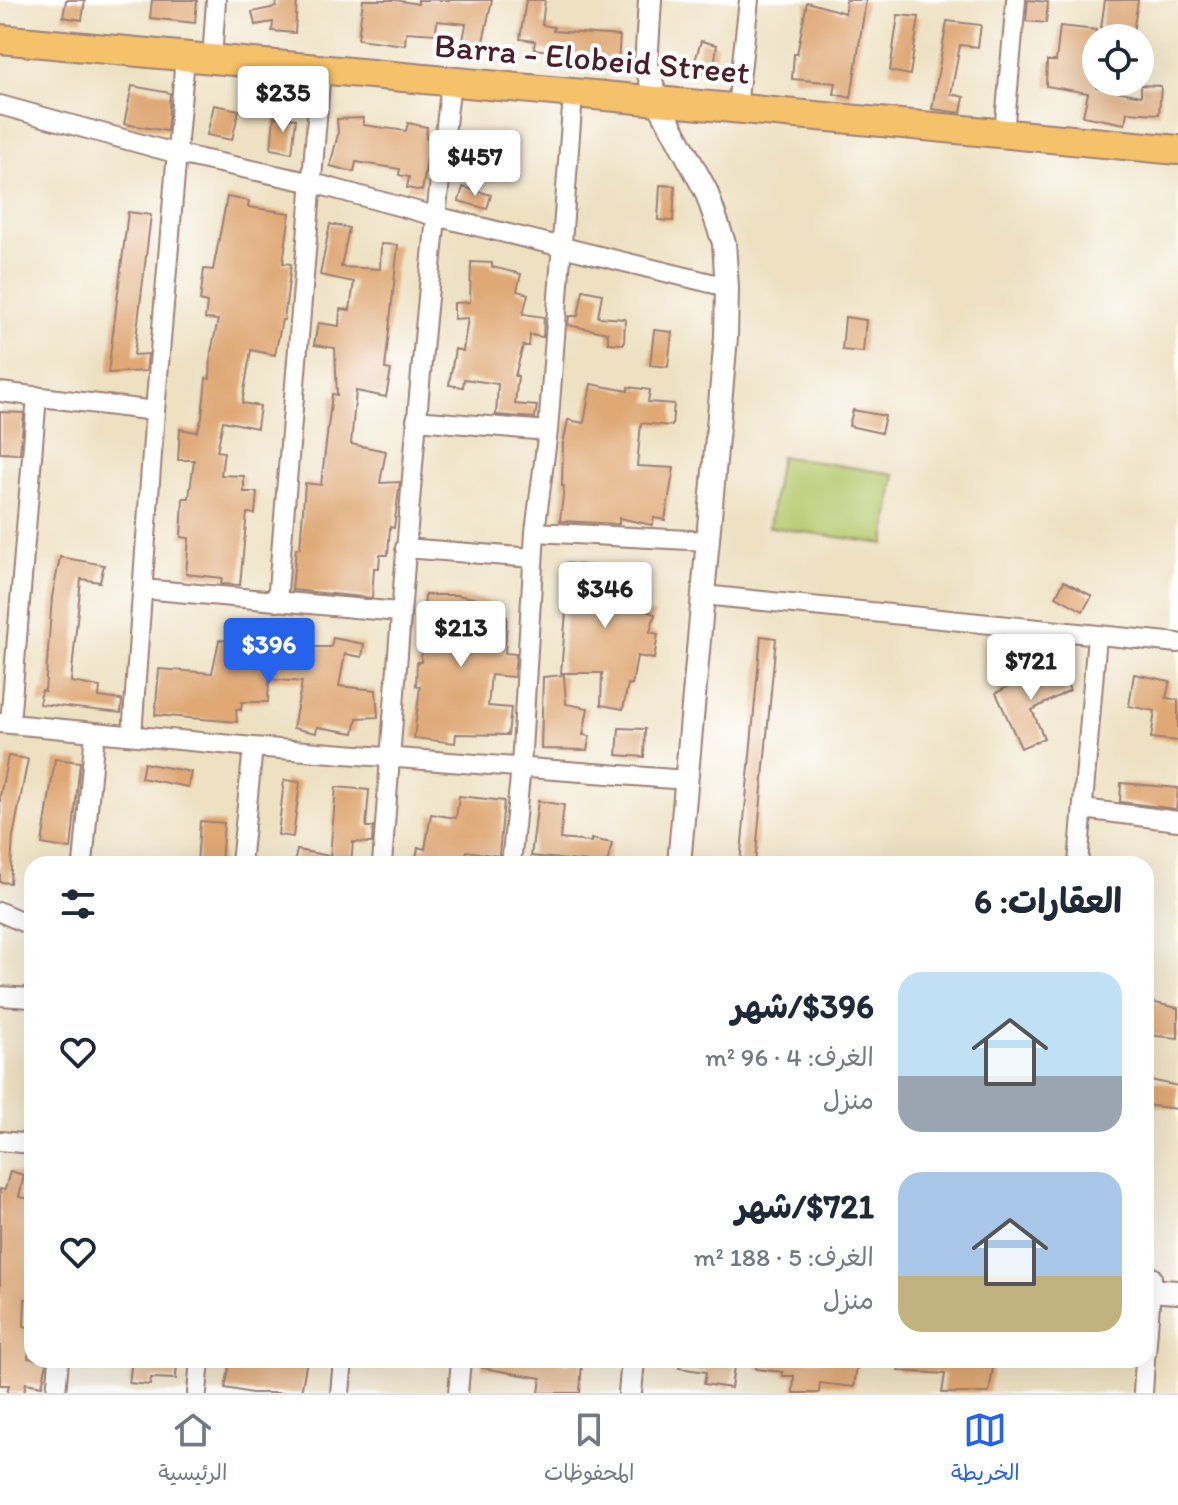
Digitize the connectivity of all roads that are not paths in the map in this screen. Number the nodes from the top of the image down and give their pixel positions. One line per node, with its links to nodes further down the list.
1 (216, 0): 6 (street)
2 (650, 0): 10 (street)
3 (749, 0): 12 (street)
4 (1016, 0): 13 (street)
5 (0, 39): 6 (main road, Barra - Elobeid Street)
6 (198, 59): 7 (main road, Barra - Elobeid Street); 15 (street)
7 (321, 70): 8 (main road, Barra - Elobeid Street); 16 (street)
8 (451, 82): 9 (main road, Barra - Elobeid Street); 17 (street)
9 (573, 95): 10 (main road, Barra - Elobeid Street); 18 (street)
10 (658, 102): 12 (main road, Barra - Elobeid Street); 19 (street)
11 (0, 105): 15 (street)
12 (737, 107): 13 (main road, Barra - Elobeid Street)
13 (1004, 133): 14 (main road, Barra - Elobeid Street)
14 (1178, 150)
15 (178, 154): 16 (street); 22 (street)
16 (313, 183): 17 (street); 31 (street)
17 (435, 216): 18 (street); 23 (street)
18 (561, 246): 19 (street); 24 (street)
19 (727, 287): 26 (street)
20 (0, 392): 21 (street)
21 (37, 396): 22 (street); 35 (street)
22 (155, 411): 29 (street)
23 (416, 420): 24 (street); 27 (street)
24 (548, 431): 25 (street)
25 (535, 532): 26 (street); 28 (street)
26 (708, 541): 30 (street)
27 (405, 548): 28 (street); 32 (street)
28 (533, 558): 40 (street)
29 (143, 589): 31 (street); 37 (street)
30 (703, 595): 33 (street); 41 (street)
31 (277, 602): 32 (street)
32 (399, 612): 39 (street)
33 (1097, 635): 34 (street); 42 (street)
34 (1178, 643)
35 (5, 723): 36 (street)
36 (95, 732): 37 (street); 44 (street)
37 (132, 735): 38 (street)
38 (253, 747): 39 (street); 45 (street)
39 (390, 757): 40 (street); 46 (street)
40 (521, 767): 41 (street); 47 (street)
41 (686, 780): 48 (street)
42 (1083, 809): 43 (street); 49 (street)
43 (1178, 821)
44 (84, 856)
45 (242, 856)
46 (383, 856)
47 (512, 856)
48 (680, 856)
49 (1079, 856)
50 (0, 912): 51 (street)
51 (24, 922)
52 (0, 996): 53 (street)
53 (24, 998)
54 (0, 1141): 55 (street)
55 (24, 1143)
56 (1178, 1279): 57 (street)
57 (1154, 1282)
58 (1154, 1285): 59 (street)
59 (1178, 1292)
60 (58, 1368): 66 (street)
61 (199, 1368): 67 (street)
62 (342, 1368): 68 (street)
63 (460, 1368): 69 (street)
64 (632, 1368): 70 (street)
65 (1145, 1368): 71 (street)
66 (56, 1393)
67 (197, 1393)
68 (340, 1393)
69 (458, 1393)
70 (630, 1393)
71 (1143, 1393)

